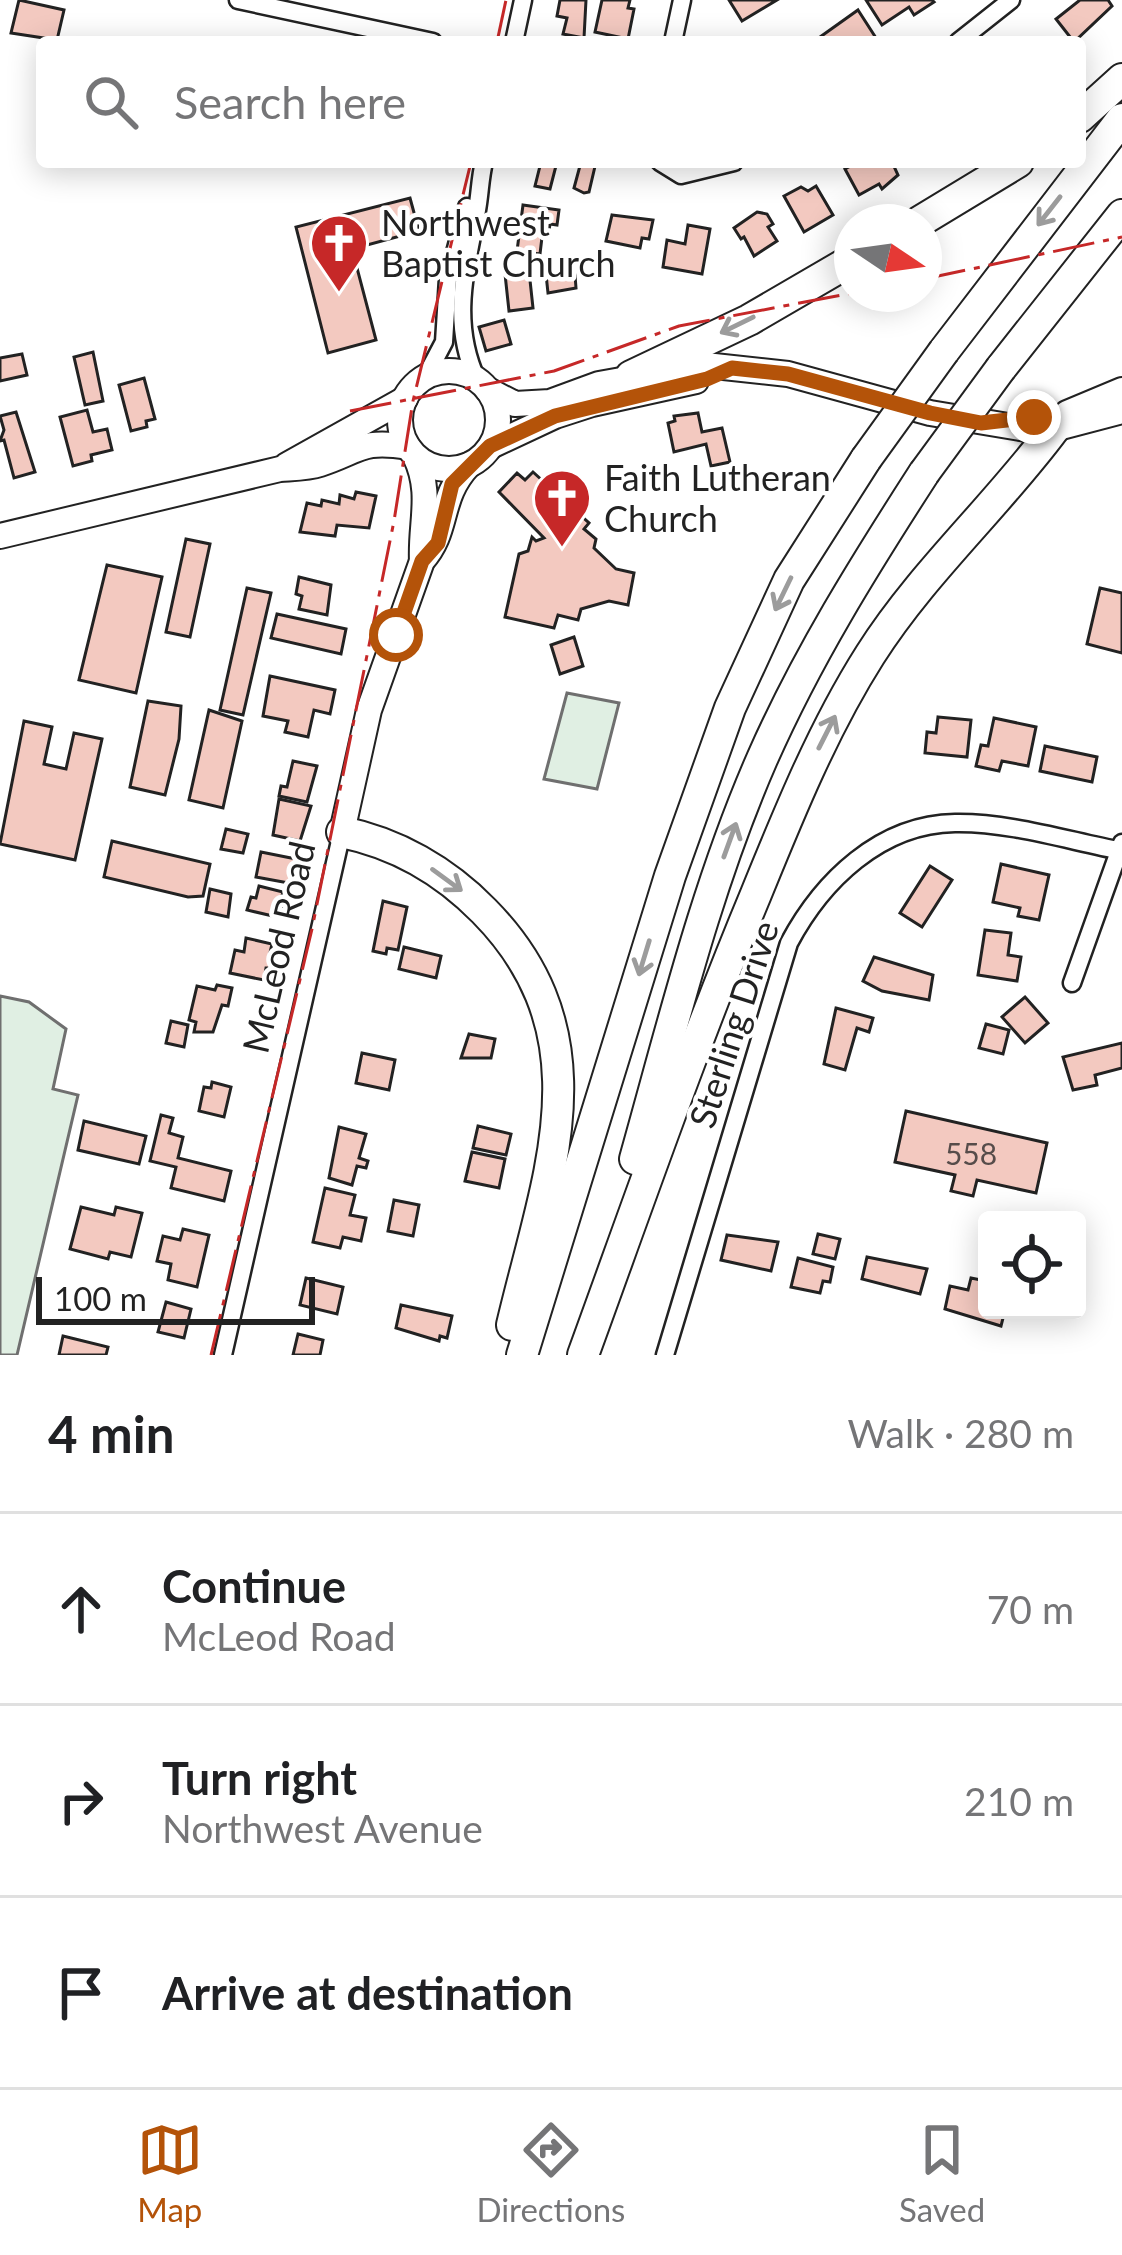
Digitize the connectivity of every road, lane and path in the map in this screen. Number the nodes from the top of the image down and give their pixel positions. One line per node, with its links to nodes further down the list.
1 (238, 0): 5 (street)
2 (524, 0): 6 (street)
3 (682, 0): 7 (street)
4 (1011, 0): 8 (street)
5 (405, 36)
6 (515, 36)
7 (674, 36)
8 (966, 36)
9 (1122, 79): 10 (highway)
10 (1086, 112)
11 (1122, 119): 12 (highway, one-way to 12, bridge)
12 (1086, 166)
13 (483, 168): 18 (street)
14 (670, 168): 15 (street)
15 (710, 168)
16 (1008, 168): 19 (highway)
17 (1084, 168): 42 (highway, one-way to 42, bridge)
18 (479, 183): 24 (street); 25 (street)
19 (942, 208)
20 (1122, 215): 43 (highway, one-way to 20, bridge)
21 (834, 270): 23 (highway, one-way to 23)
22 (732, 368): 23 (main road); 29 (main road); 31 (main road)
23 (631, 376): 25 (main road)
24 (425, 378): 25 (main road); 27 (main road)
25 (482, 385): 31 (main road)
26 (1122, 390): 29 (main road)
27 (405, 399): 32 (main road); 34 (main road)
28 (1122, 411): 30 (main road)
29 (981, 423): 30 (main road)
30 (1054, 429): 43 (highway, one-way to 30)
31 (490, 446): 33 (main road)
32 (411, 452): 33 (main road); 34 (main road); 36 (main road, McLeod Road)
33 (469, 465): 36 (main road, McLeod Road)
34 (280, 470): 35 (main road)
35 (0, 536)
36 (422, 561): 37 (main road, McLeod Road)
37 (341, 832): 40 (street, McLeod Road); 41 (highway, one-way to 41)
38 (1122, 849): 39 (street); 44 (street, Sterling Drive)
39 (1072, 983)
40 (223, 1355)
41 (505, 1355)
42 (522, 1355)
43 (581, 1355)
44 (665, 1355)

